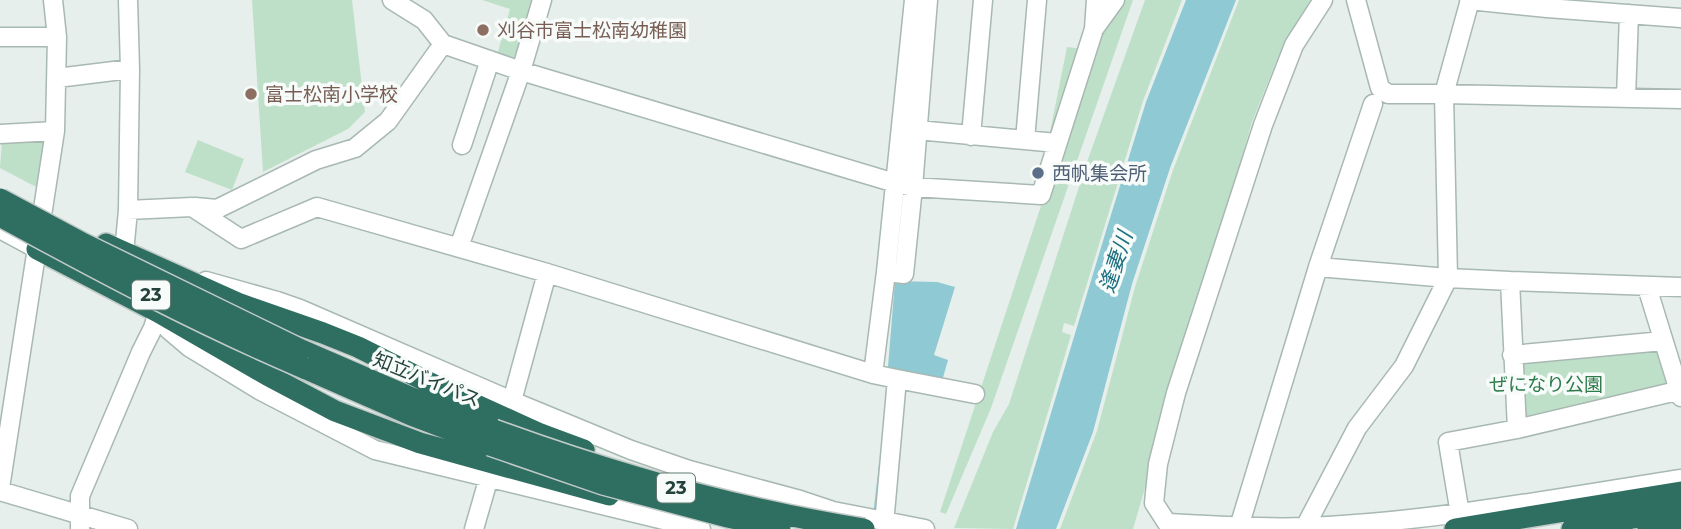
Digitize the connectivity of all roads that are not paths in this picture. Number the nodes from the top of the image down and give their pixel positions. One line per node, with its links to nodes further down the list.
1 (53, 0): 19 (street)
2 (128, 0): 22 (street)
3 (392, 0): 20 (street)
4 (542, 0): 23 (street)
5 (914, 0): 36 (street)
6 (928, 0): 29 (street)
7 (983, 0): 32 (street)
8 (1037, 0): 33 (street)
9 (1096, 0): 17 (street)
10 (1115, 0): 17 (street)
11 (1323, 0): 79 (street)
12 (1356, 0): 25 (street)
13 (1470, 0): 14 (street); 25 (street)
14 (1548, 4): 15 (street)
15 (1629, 14): 16 (street); 26 (street)
16 (1681, 18)
17 (1094, 29): 34 (street)
18 (0, 37): 19 (street)
19 (57, 37): 24 (street)
20 (443, 44): 21 (street); 40 (street)
21 (490, 60): 23 (street); 35 (street)
22 (130, 69): 24 (street); 41 (street)
23 (521, 71): 36 (street); 45 (street)
24 (57, 78): 30 (street)
25 (1444, 94): 26 (street); 52 (street)
26 (1626, 99): 27 (street)
27 (1681, 99)
28 (1373, 104): 48 (street)
29 (917, 130): 32 (street); 37 (street)
30 (55, 131): 31 (street); 42 (street)
31 (0, 133)
32 (971, 136): 33 (street)
33 (1025, 140): 34 (street)
34 (1058, 143): 37 (street)
35 (462, 145)
36 (895, 183): 37 (street); 49 (street)
37 (913, 187): 49 (street)
38 (0, 190): 42 (street)
39 (0, 199): 59 (highway, 知立バイパス / 23, bridge)
40 (192, 207): 41 (street); 45 (street)
41 (128, 210): 47 (street)
42 (42, 211): 46 (street); 47 (highway)
43 (0, 216): 59 (highway, 知立バイパス / 23, bridge)
44 (0, 229): 46 (street)
45 (459, 247): 50 (street)
46 (37, 249): 56 (highway); 69 (street)
47 (124, 253): 51 (highway)
48 (1318, 267): 52 (street); 80 (street)
49 (886, 272): 60 (street)
50 (547, 273): 60 (street); 64 (street)
51 (185, 278): 64 (street); 74 (highway)
52 (1448, 278): 53 (street); 81 (street)
53 (1510, 281): 54 (street); 58 (street)
54 (1647, 287): 55 (street); 57 (street)
55 (1681, 287)
56 (158, 312): 67 (street); 71 (highway); 77 (street)
57 (1663, 341): 58 (street); 62 (street)
58 (1512, 355): 65 (street)
59 (302, 359): 66 (highway, 知立バイパス / 23)
60 (873, 374): 61 (street)
61 (897, 379): 63 (street); 73 (street)
62 (1680, 393): 65 (street)
63 (975, 394)
64 (512, 401): 87 (street)
65 (1517, 429): 76 (street)
66 (492, 438): 71 (highway, 知立バイパス / 23, bridge); 74 (highway, 知立バイパス / 23, bridge)
67 (489, 477): 83 (street); 84 (street)
68 (1681, 479): 76 (street)
69 (1, 482): 77 (street)
70 (1681, 492): 76 (highway)
71 (656, 498): 85 (highway, 知立バイパス / 23, bridge)
72 (1681, 503): 78 (highway)
73 (885, 513)
74 (799, 518): 86 (highway, 知立バイパス / 23, bridge)
75 (1681, 519): 78 (highway)
76 (1458, 521): 81 (street)
77 (80, 522): 82 (street)
78 (1640, 523): 88 (highway)
79 (1166, 526): 80 (street)
80 (1238, 527): 81 (street)
81 (1305, 527)
82 (128, 529)
83 (474, 529)
84 (701, 529)
85 (780, 529)
86 (864, 529)
87 (925, 529)
88 (1572, 529)

